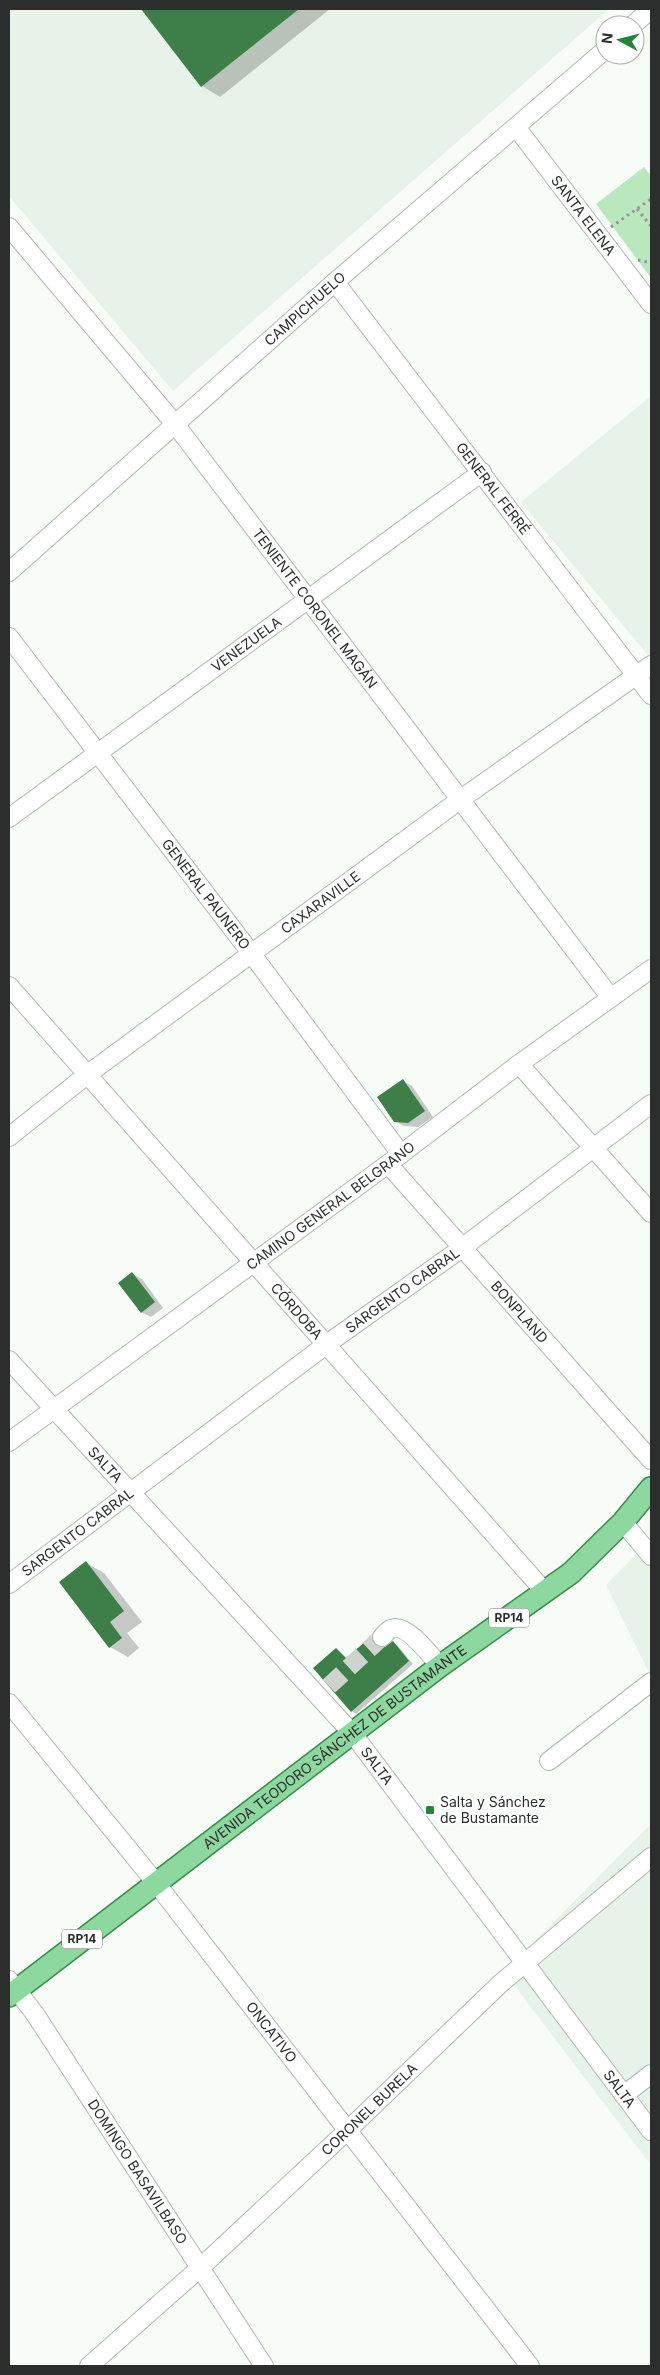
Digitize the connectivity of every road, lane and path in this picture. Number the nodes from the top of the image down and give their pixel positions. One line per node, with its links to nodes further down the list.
1 (595, 59): 2 (street, CAMPICHUELO)
2 (516, 127): 7 (street, SANTA ELENA); 8 (street, CAMPICHUELO)
3 (651, 199): 4 (path)
4 (637, 209): 5 (path); 7 (path)
5 (651, 226)
6 (9, 227): 10 (street, TENIENTE CORONEL MAGÁN)
7 (599, 236): 9 (street, SANTA ELENA)
8 (336, 282): 10 (street, CAMPICHUELO); 11 (street, GENERAL FERRÉ)
9 (651, 304)
10 (175, 424): 12 (street, CAMPICHUELO); 13 (street, TENIENTE CORONEL MAGÁN)
11 (482, 472): 13 (street, VENEZUELA); 16 (street, GENERAL FERRÉ)
12 (9, 572)
13 (309, 600): 18 (street, VENEZUELA); 19 (street, TENIENTE CORONEL MAGÁN)
14 (9, 637): 18 (street, GENERAL PAUNERO)
15 (651, 666): 16 (street, CAXARAVILLE)
16 (636, 674): 17 (street, GENERAL FERRÉ); 19 (street, CAXARAVILLE)
17 (651, 694)
18 (97, 753): 20 (street, VENEZUELA); 21 (street, GENERAL PAUNERO)
19 (461, 799): 21 (street, CAXARAVILLE); 24 (street, TENIENTE CORONEL MAGÁN)
20 (9, 818)
21 (251, 954): 26 (street, CAXARAVILLE); 30 (street, GENERAL PAUNERO)
22 (651, 969): 24 (street, CAMINO GENERAL BELGRANO)
23 (9, 986): 26 (street, CÓRDOBA)
24 (611, 998): 25 (street, CAMINO GENERAL BELGRANO)
25 (519, 1064): 29 (street); 30 (street, CAMINO GENERAL BELGRANO)
26 (88, 1074): 28 (street, CAXARAVILLE); 33 (street, CÓRDOBA)
27 (651, 1104): 29 (street, SARGENTO CABRAL)
28 (9, 1137)
29 (593, 1148): 31 (street); 32 (street, SARGENTO CABRAL)
30 (394, 1159): 32 (street, BONPLAND); 33 (street, CAMINO GENERAL BELGRANO)
31 (651, 1213)
32 (462, 1248): 34 (street, SARGENTO CABRAL); 38 (street, BONPLAND)
33 (254, 1262): 34 (street, CÓRDOBA); 36 (street, CAMINO GENERAL BELGRANO)
34 (327, 1344): 40 (street, SARGENTO CABRAL); 44 (street, CÓRDOBA)
35 (9, 1360): 36 (street, SALTA)
36 (53, 1409): 37 (street, CAMINO GENERAL BELGRANO); 40 (street, SALTA)
37 (9, 1442)
38 (651, 1460)
39 (651, 1488): 41 (main road, AVENIDA TEODORO SÁNCHEZ DE BUSTAMANTE / RP14)
40 (131, 1493): 43 (street, SARGENTO CABRAL); 49 (street, SALTA)
41 (623, 1522): 42 (street); 44 (main road, AVENIDA TEODORO SÁNCHEZ DE BUSTAMANTE / RP14)
42 (649, 1548)
43 (9, 1584)
44 (545, 1592): 46 (main road, AVENIDA TEODORO SÁNCHEZ DE BUSTAMANTE / RP14)
45 (382, 1637): 46 (street)
46 (440, 1666): 49 (main road, AVENIDA TEODORO SÁNCHEZ DE BUSTAMANTE / RP14)
47 (651, 1682): 50 (street)
48 (9, 1703): 52 (street, ONCATIVO)
49 (353, 1734): 52 (main road, AVENIDA TEODORO SÁNCHEZ DE BUSTAMANTE / RP14); 53 (street, SALTA)
50 (549, 1761)
51 (651, 1856): 53 (street, CORONEL BURELA)
52 (156, 1883): 54 (main road, AVENIDA TEODORO SÁNCHEZ DE BUSTAMANTE / RP14); 57 (street, ONCATIVO)
53 (526, 1962): 56 (street, SALTA); 57 (street, CORONEL BURELA)
54 (11, 1988): 59 (street, DOMINGO BASAVILBASO)
55 (651, 2074): 56 (street)
56 (624, 2095): 58 (street, SALTA)
57 (348, 2130): 59 (street, CORONEL BURELA); 62 (street, ONCATIVO)
58 (651, 2131)
59 (201, 2267): 60 (street, CORONEL BURELA); 61 (street, DOMINGO BASAVILBASO)
60 (90, 2366)
61 (264, 2366)
62 (530, 2366)

